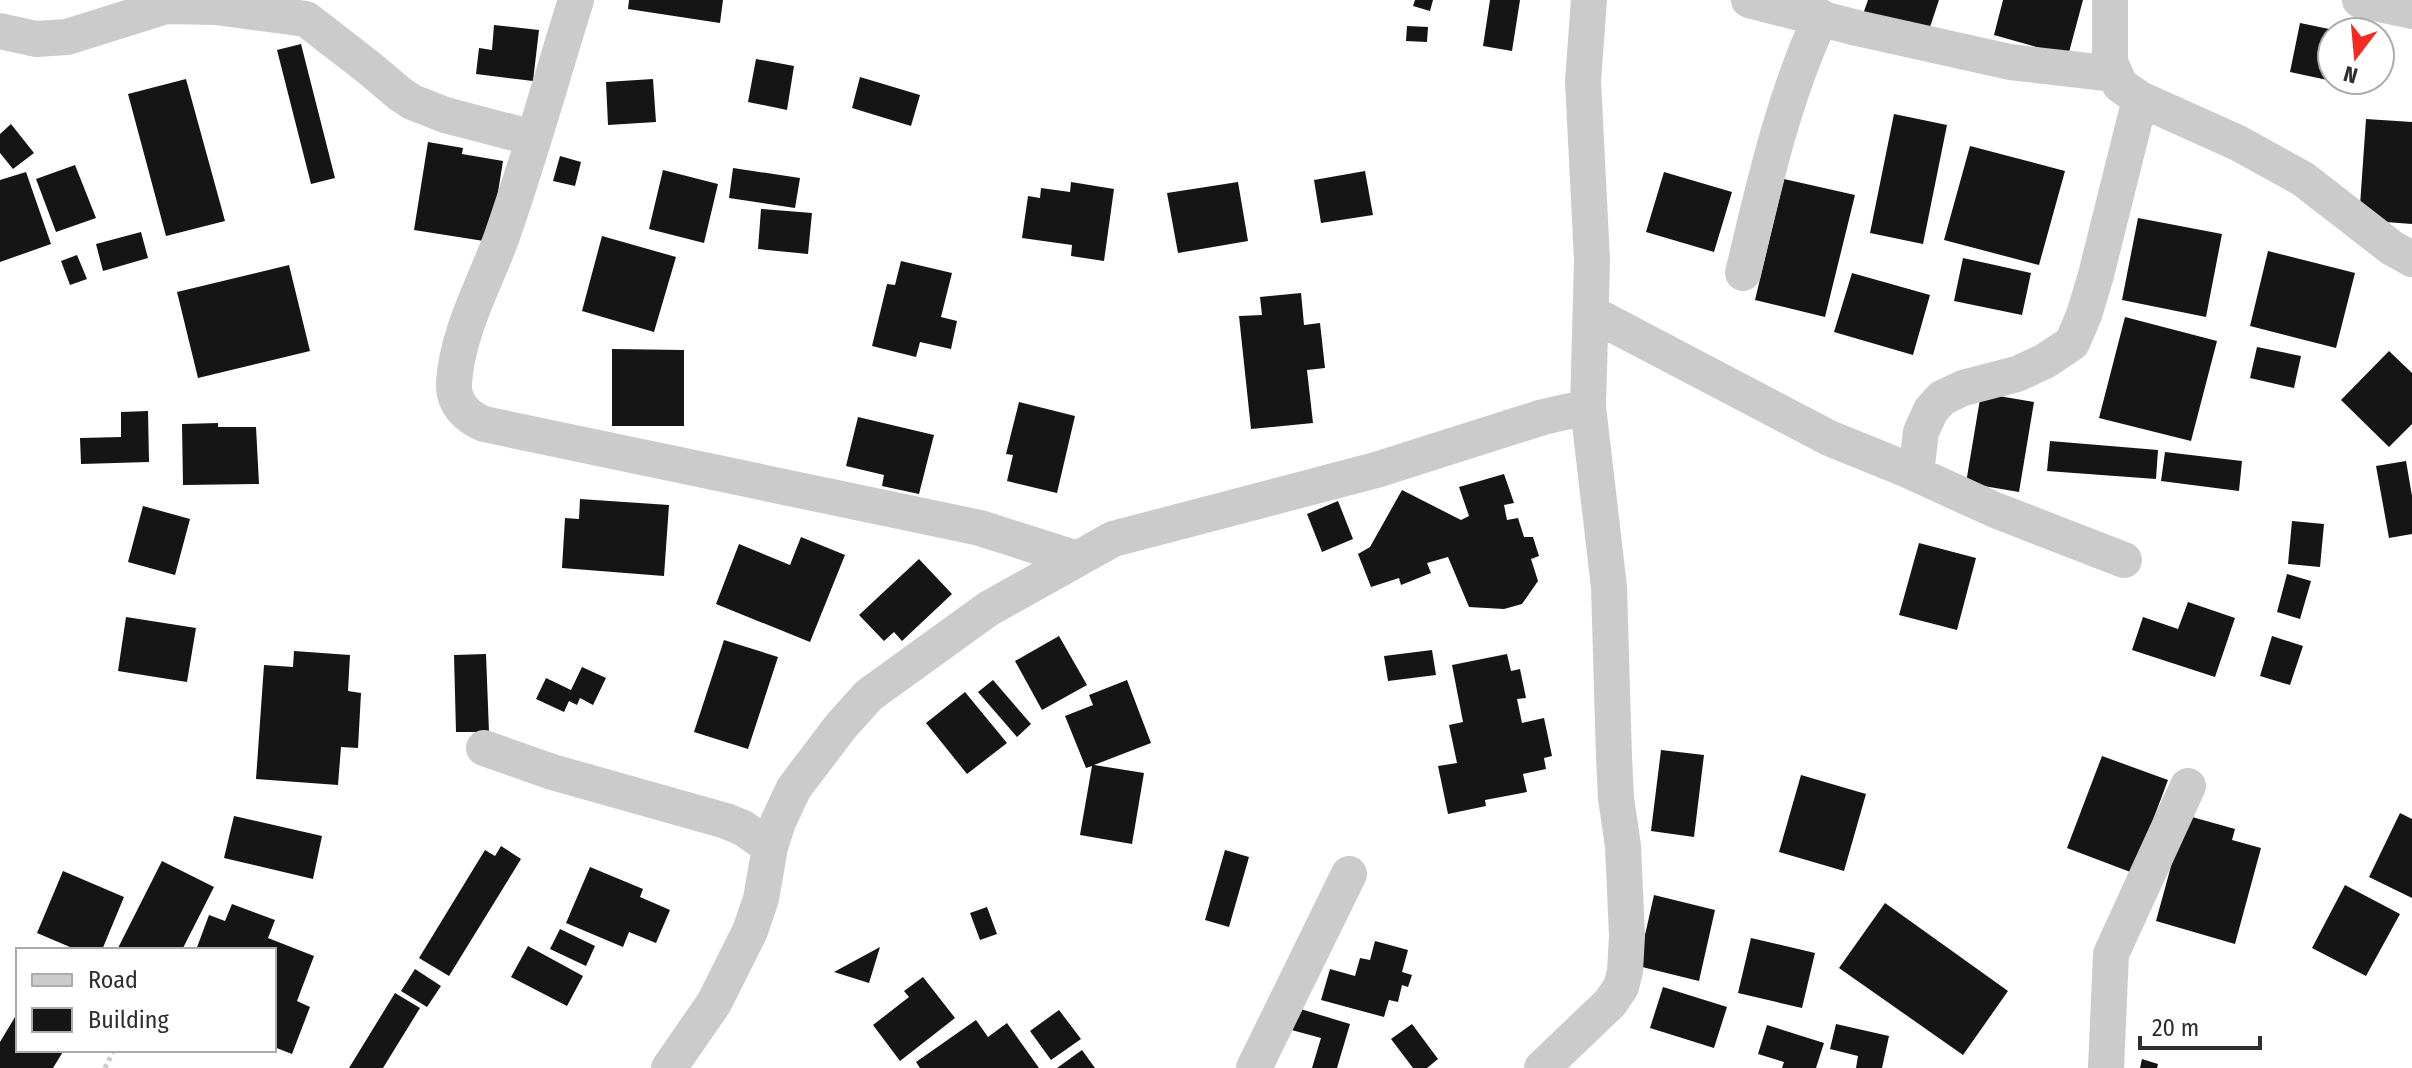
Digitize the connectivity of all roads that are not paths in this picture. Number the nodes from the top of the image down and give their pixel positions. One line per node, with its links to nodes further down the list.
1 (576, 0): 11 (street)
2 (1589, 0): 14 (street)
3 (1749, 0): 8 (street)
4 (2110, 0): 10 (street)
5 (2360, 0): 7 (street)
6 (305, 10): 9 (street); 11 (street)
7 (2412, 11)
8 (1821, 17): 10 (street); 13 (street)
9 (0, 31)
10 (2128, 87): 12 (street); 16 (street)
11 (533, 138): 17 (street)
12 (2412, 259)
13 (1743, 273)
14 (1591, 313): 15 (street); 16 (street)
15 (1588, 407): 17 (street); 25 (street)
16 (1916, 473): 18 (street)
17 (1077, 559): 21 (street)
18 (2124, 560)
19 (484, 748): 21 (street)
20 (2188, 786): 26 (street)
21 (770, 847): 23 (street)
22 (1349, 874): 24 (street)
23 (669, 1068)
24 (1254, 1068)
25 (1542, 1068)
26 (2106, 1068)

